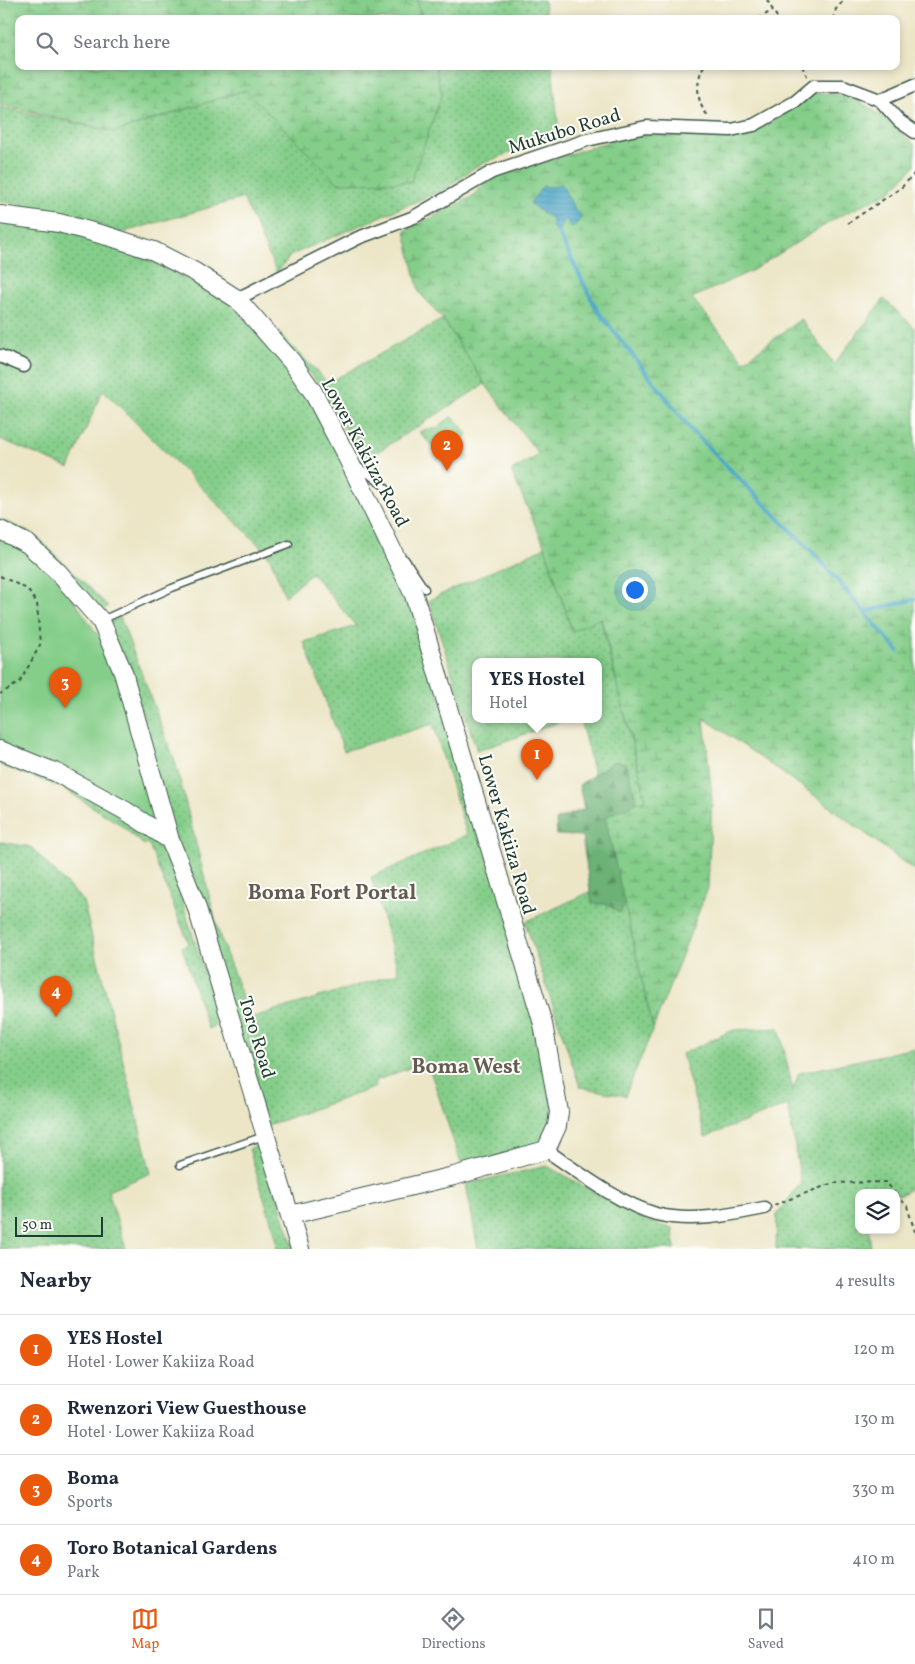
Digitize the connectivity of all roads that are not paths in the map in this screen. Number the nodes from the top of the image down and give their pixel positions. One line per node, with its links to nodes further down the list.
1 (915, 85): 2 (street)
2 (880, 100): 3 (street); 5 (street, Mukubo Road)
3 (915, 132)
4 (0, 215): 5 (main road, Lower Kakiiza Road)
5 (237, 299): 8 (main road, Lower Kakiiza Road)
6 (0, 356): 7 (street)
7 (24, 366)
8 (347, 457): 9 (lane); 11 (main road, Lower Kakiiza Road)
9 (386, 488)
10 (0, 530): 14 (main road, Toro Road)
11 (386, 534): 13 (lane); 18 (main road, Lower Kakiiza Road)
12 (289, 544): 14 (lane)
13 (425, 589)
14 (100, 621): 16 (main road, Toro Road)
15 (0, 750): 16 (main road)
16 (170, 840): 17 (main road, Toro Road)
17 (265, 1135): 19 (lane); 21 (main road, Toro Road)
18 (546, 1150): 20 (street); 21 (main road)
19 (180, 1165)
20 (764, 1208)
21 (290, 1215): 22 (main road, Toro Road)
22 (300, 1249)

